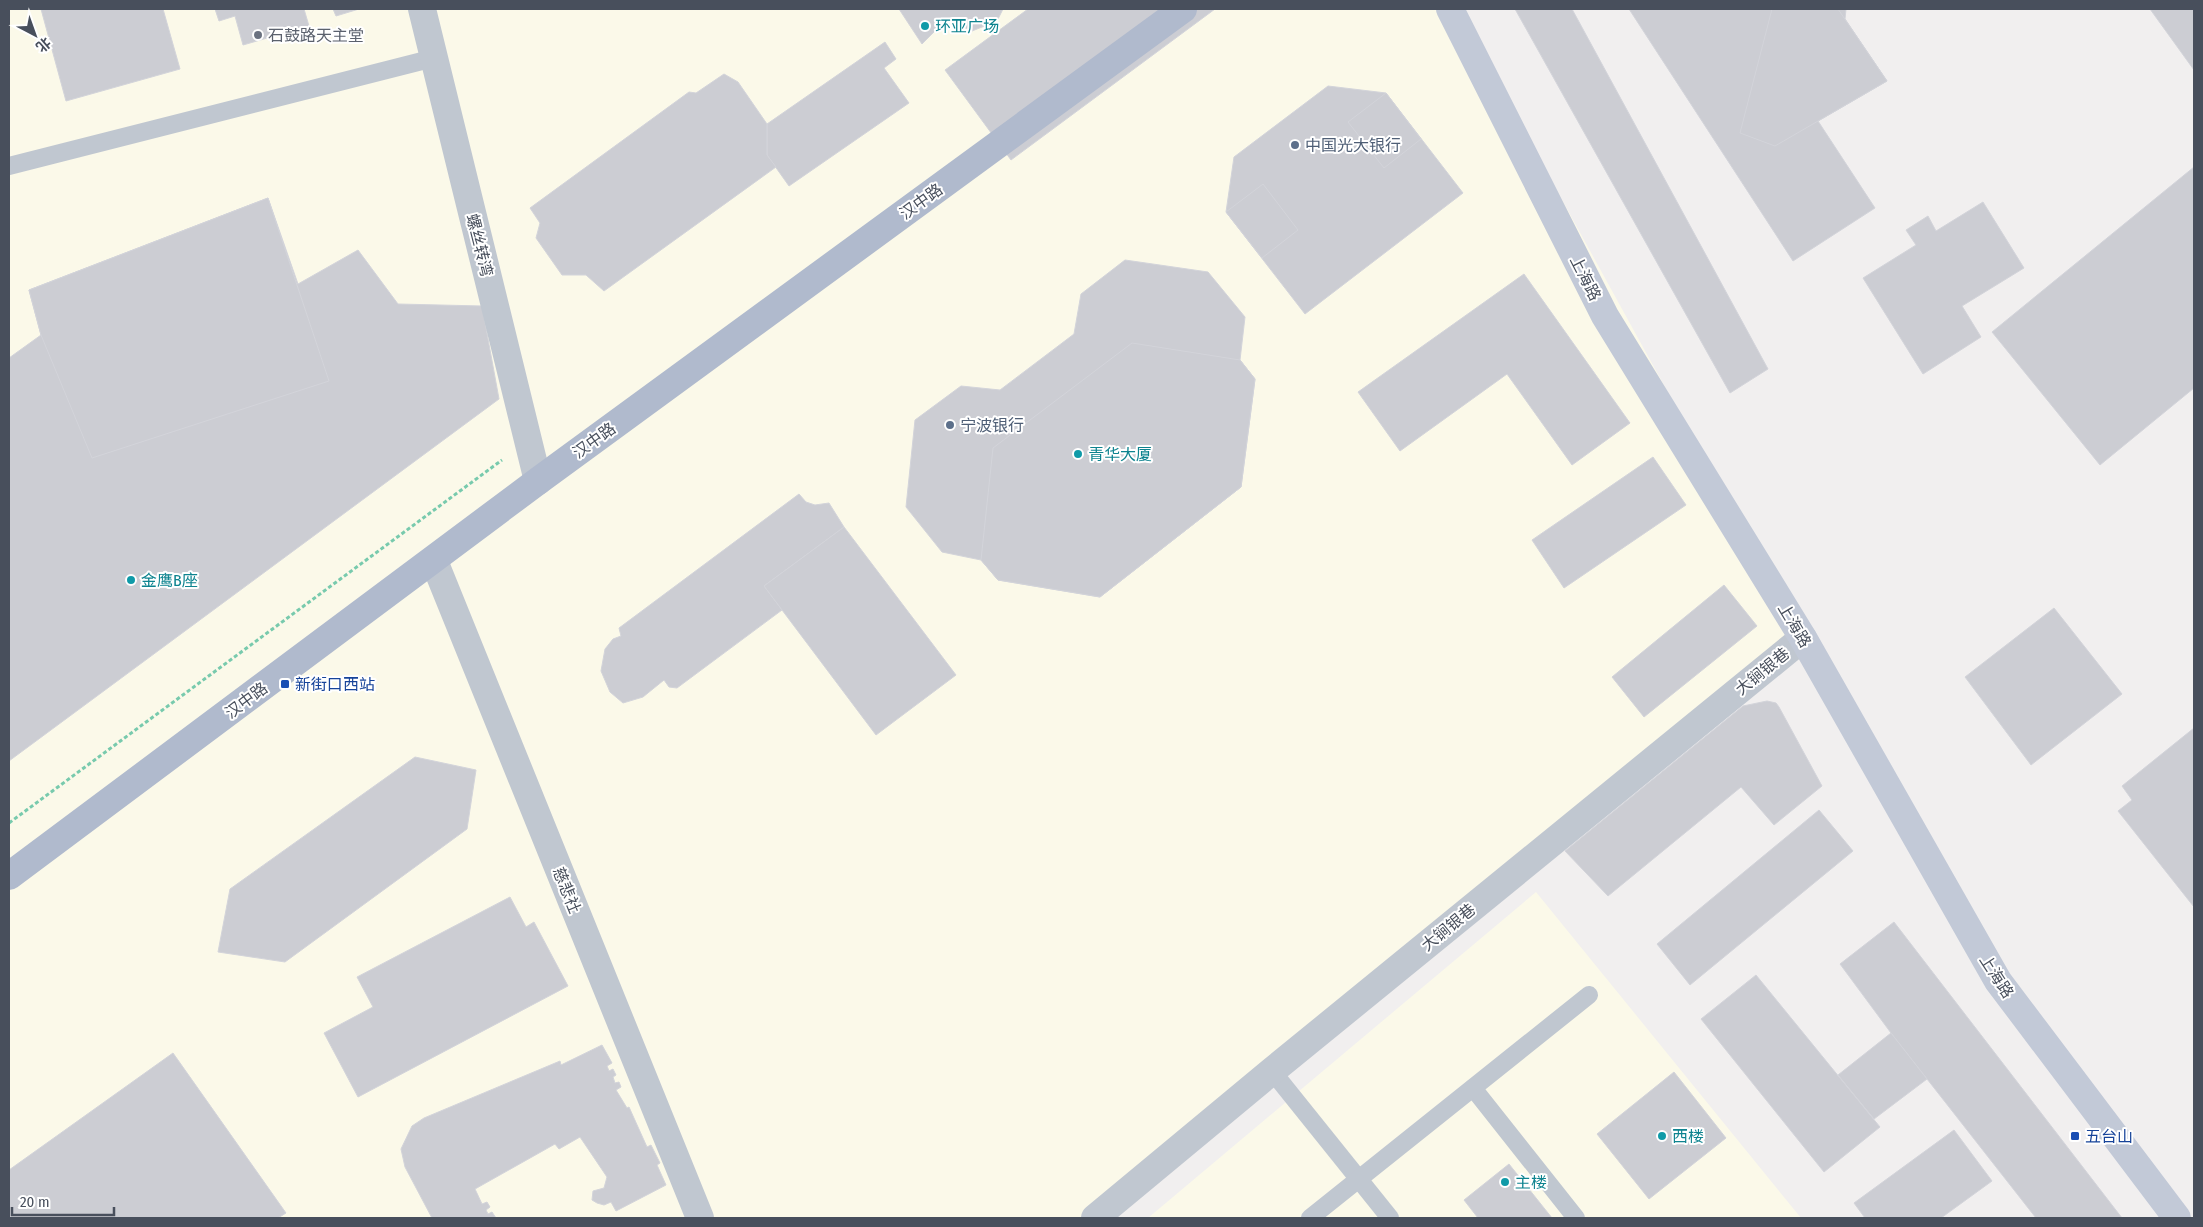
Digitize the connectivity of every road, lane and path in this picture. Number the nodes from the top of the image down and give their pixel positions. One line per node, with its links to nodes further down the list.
1 (422, 9): 4 (street, 螺丝转湾)
2 (1183, 9): 7 (main road, 汉中路)
3 (1450, 9): 9 (main road, 上海路)
4 (434, 58): 5 (lane); 6 (street, 螺丝转湾)
5 (9, 166)
6 (528, 441): 7 (street, 螺丝转湾); 10 (path)
7 (538, 481): 8 (main road, 汉中路)
8 (434, 561): 11 (main road, 汉中路); 16 (street, 慈悲社)
9 (1803, 638): 13 (street, 大锏银巷); 21 (main road, 上海路)
10 (9, 822)
11 (9, 876)
12 (1589, 995): 14 (lane)
13 (1272, 1071): 15 (lane); 17 (street, 大锏银巷)
14 (1473, 1088): 15 (lane); 20 (lane)
15 (1359, 1179): 18 (lane); 19 (lane)
16 (700, 1218)
17 (1095, 1218)
18 (1310, 1218)
19 (1390, 1218)
20 (1576, 1218)
21 (2177, 1218)

